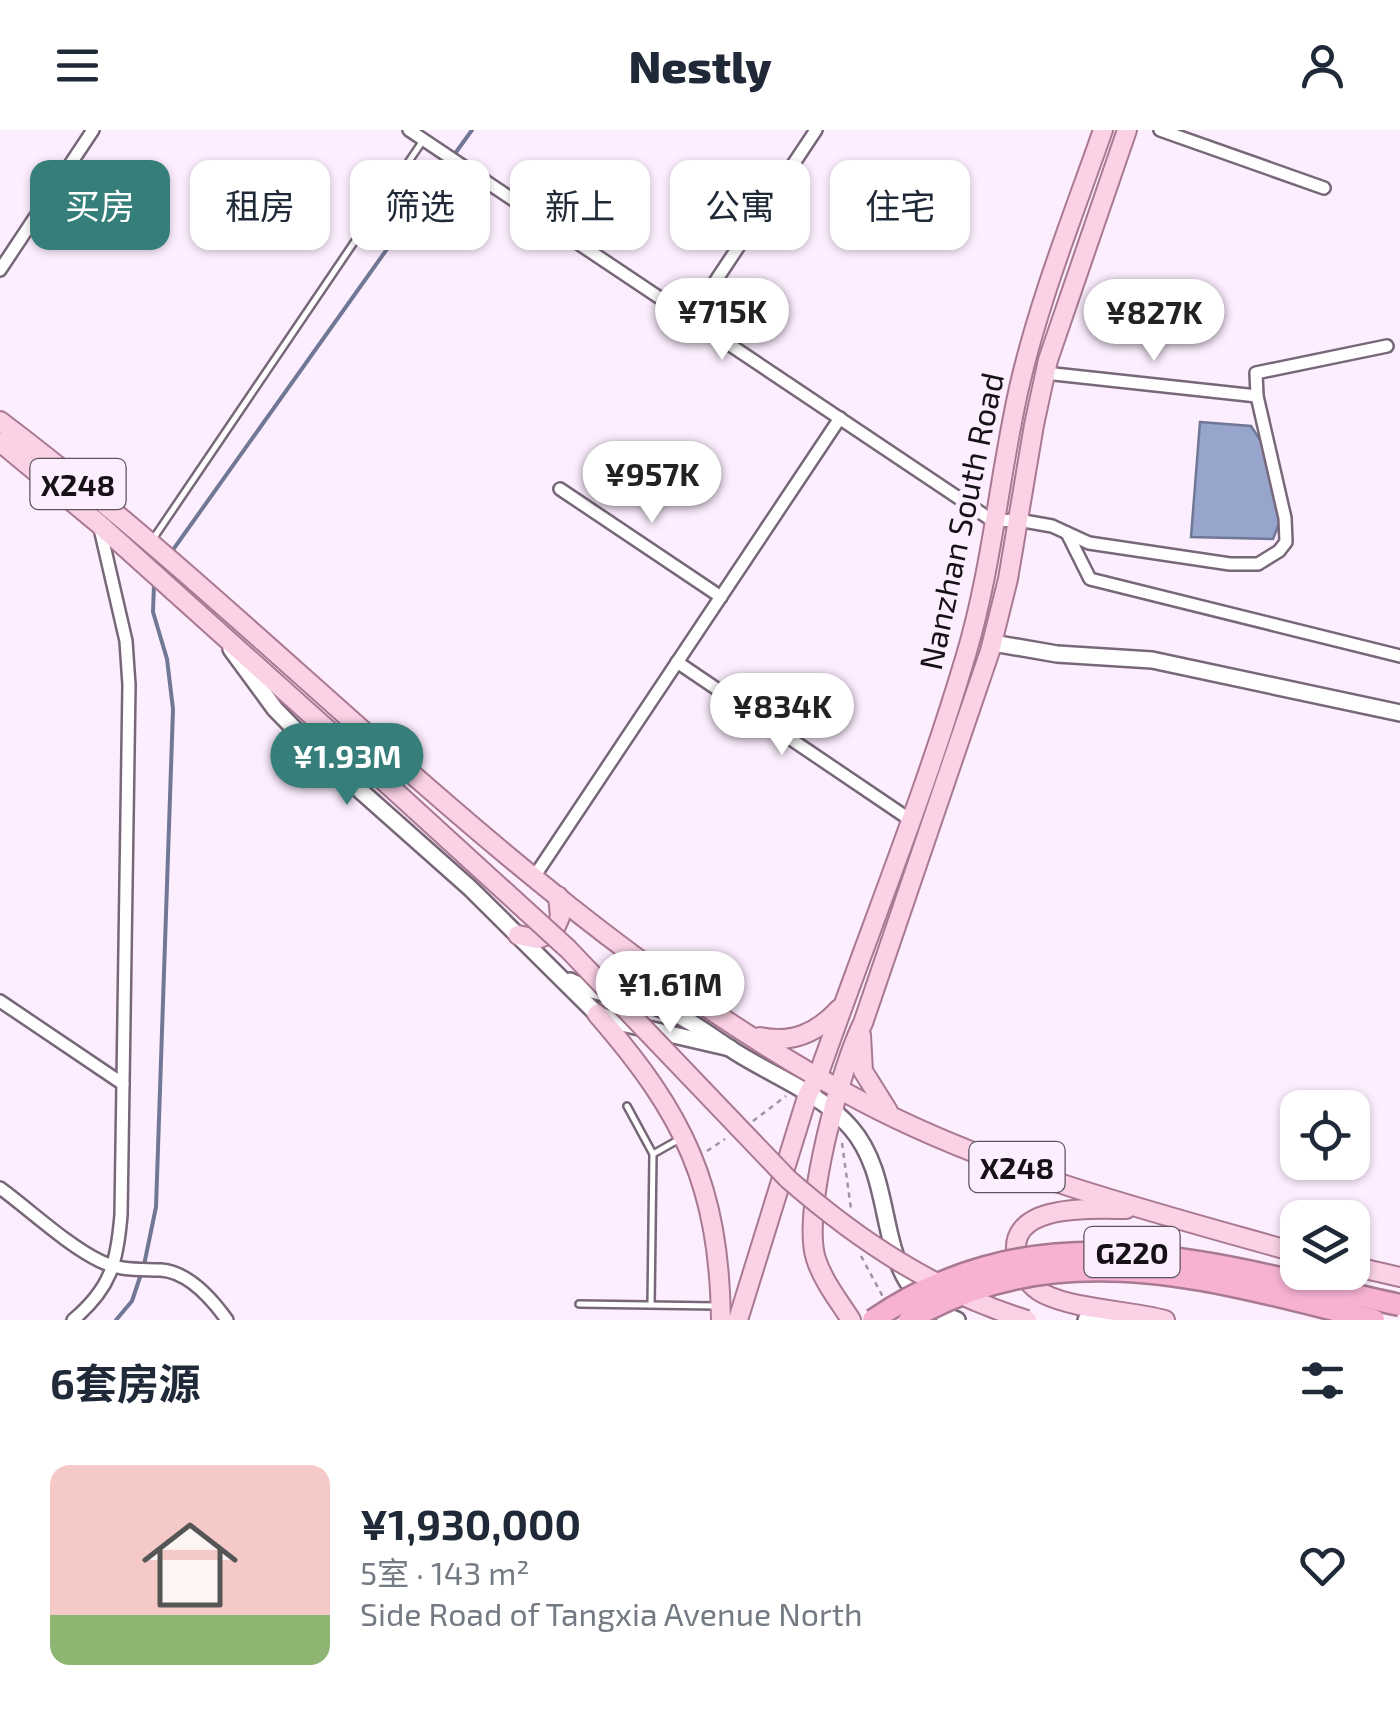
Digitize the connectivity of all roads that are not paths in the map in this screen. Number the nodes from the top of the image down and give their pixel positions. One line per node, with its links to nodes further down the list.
1 (93, 130): 9 (street)
2 (409, 130): 7 (street)
3 (816, 130): 10 (street)
4 (1103, 130): 19 (main road, Nanzhan South Road)
5 (1128, 130): 12 (main road, Nanzhan South Road)
6 (1160, 130): 8 (street)
7 (424, 140): 10 (street); 22 (lane)
8 (1324, 188)
9 (0, 270)
10 (691, 318): 14 (street)
11 (1387, 346): 13 (street)
12 (1045, 373): 13 (street); 18 (main road, Nanzhan South Road)
13 (1257, 396): 21 (street)
14 (840, 418): 19 (street); 23 (street)
15 (0, 420): 22 (main road, X248)
16 (0, 442): 20 (main road, X248)
17 (560, 490): 23 (street)
18 (1018, 520): 19 (street); 21 (street); 25 (main road, Nanzhan South Road)
19 (992, 521): 29 (main road, Nanzhan South Road)
20 (99, 524): 24 (main road, X248); 41 (street)
21 (1068, 533): 26 (street)
22 (153, 545): 30 (main road, X248)
23 (720, 597): 27 (street)
24 (222, 638): 32 (main road); 66 (main road, X248, bridge)
25 (993, 642): 28 (main road); 37 (main road, Nanzhan South Road)
26 (1400, 656)
27 (677, 662): 29 (street); 30 (street)
28 (1400, 713)
29 (910, 819): 35 (main road, Nanzhan South Road)
30 (534, 877): 31 (main road, X248)
31 (558, 896): 32 (main road); 38 (main road, X248)
32 (518, 935): 33 (main road)
33 (561, 976): 36 (main road); 39 (main road)
34 (0, 1001): 41 (street)
35 (844, 1002): 38 (main road); 40 (main road, Nanzhan South Road)
36 (596, 1014): 39 (main road); 47 (main road)
37 (863, 1023): 42 (main road, Nanzhan South Road); 46 (main road)
38 (750, 1034): 40 (main road, X248)
39 (730, 1048): 43 (main road)
40 (818, 1076): 42 (main road, X248); 43 (main road, Nanzhan South Road)
41 (123, 1084): 52 (street)
42 (837, 1088): 45 (main road, Nanzhan South Road); 46 (main road, X248)
43 (808, 1094): 45 (main road); 61 (main road, Nanzhan South Road)
44 (626, 1106): 48 (lane)
45 (832, 1110): 62 (main road, Nanzhan South Road); 65 (main road)
46 (896, 1118): 50 (main road, X248)
47 (685, 1136): 48 (lane); 58 (main road)
48 (653, 1154): 56 (lane)
49 (0, 1188): 52 (street)
50 (1142, 1209): 51 (main road, X248); 69 (main road)
51 (1280, 1248)
52 (114, 1268): 59 (street); 60 (street)
53 (1370, 1270): 54 (main road)
54 (1400, 1277)
55 (579, 1304): 56 (lane)
56 (651, 1305): 58 (lane)
57 (1400, 1305): 63 (highway, G220, bridge)
58 (721, 1313)
59 (73, 1320)
60 (227, 1320)
61 (738, 1320)
62 (851, 1320)
63 (873, 1320)
64 (908, 1320): 70 (highway, G220, bridge)
65 (957, 1320)
66 (1027, 1320)
67 (1086, 1320): 68 (main road)
68 (1128, 1320)
69 (1165, 1320)
70 (1374, 1320)

